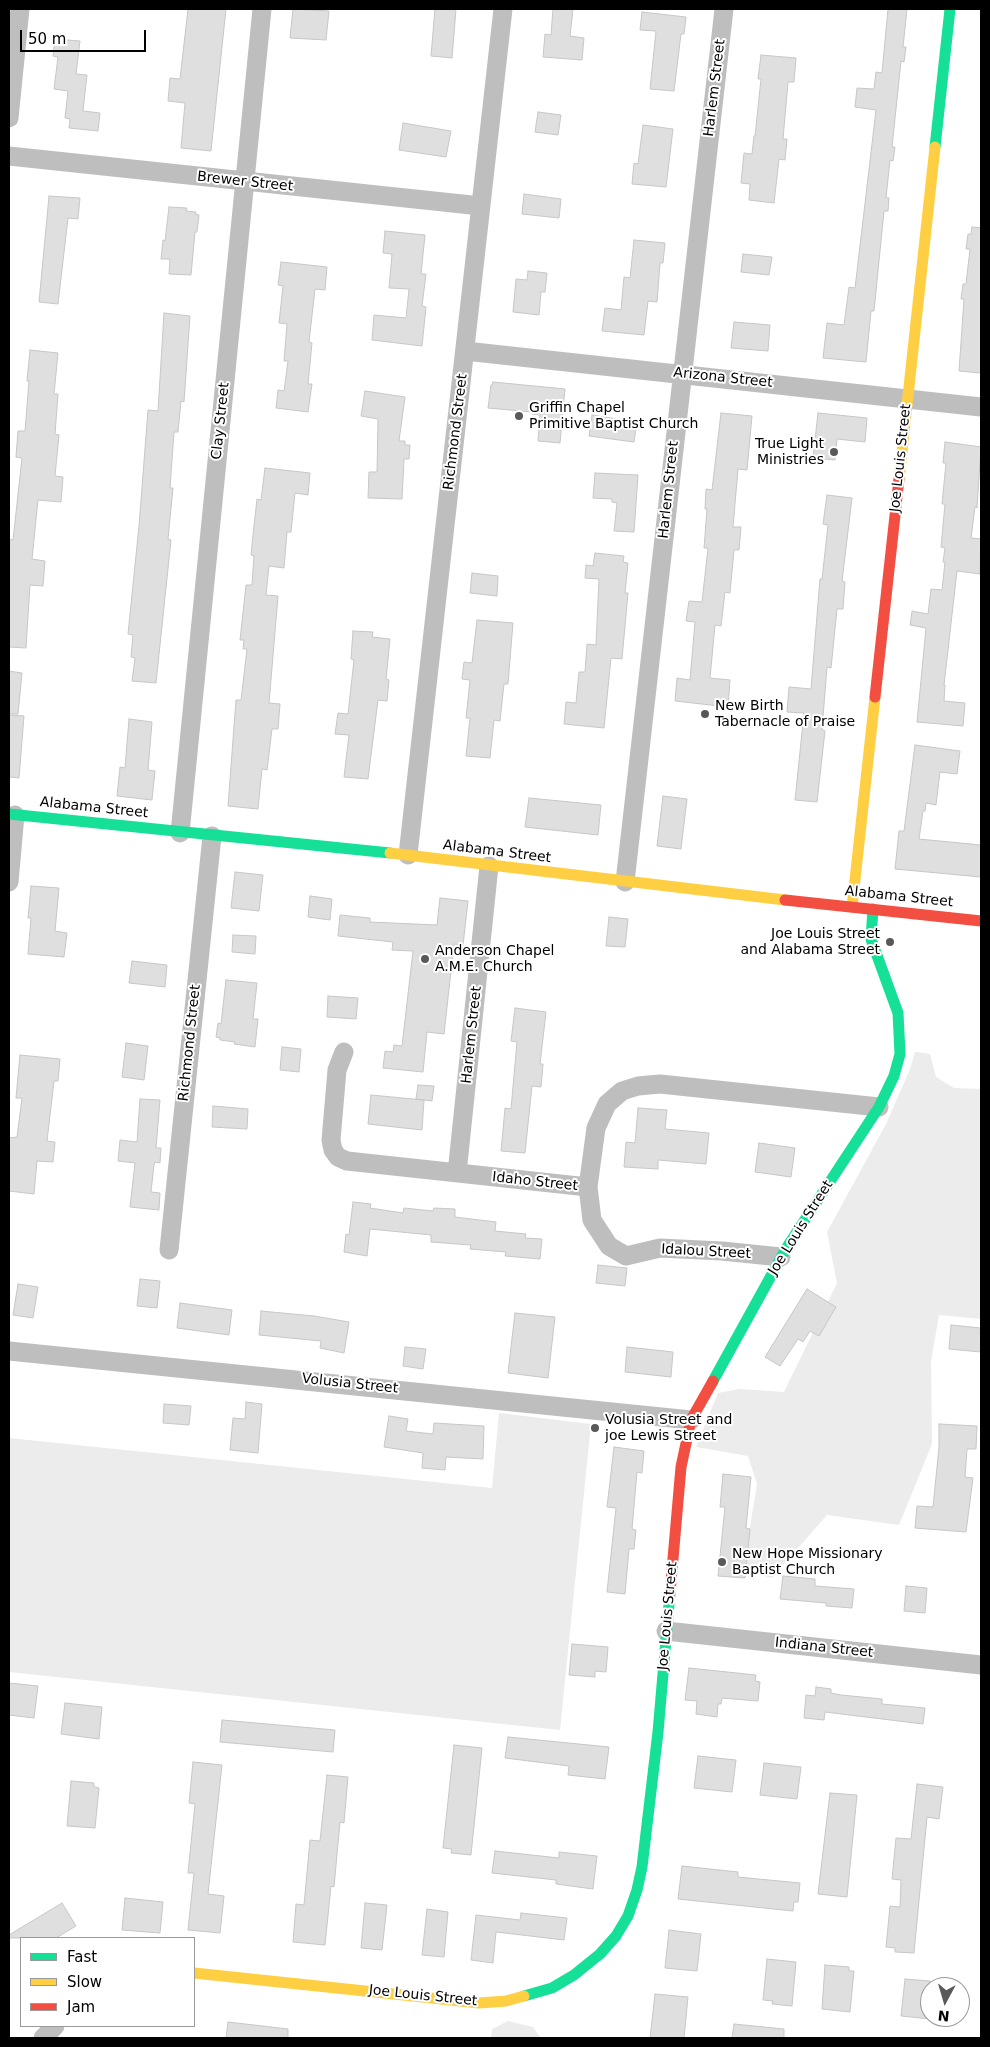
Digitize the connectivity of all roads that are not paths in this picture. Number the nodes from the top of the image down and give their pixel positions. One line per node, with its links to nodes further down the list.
1 (20, 9): 6 (street)
2 (262, 9): 8 (street, Clay Street)
3 (503, 9): 9 (street, Richmond Street)
4 (724, 9): 11 (street, Harlem Street)
5 (950, 9): 12 (street, Joe Louis Street)
6 (9, 118)
7 (9, 156): 8 (street, Brewer Street)
8 (245, 182): 9 (street, Brewer Street); 15 (street, Clay Street)
9 (481, 206): 10 (street, Richmond Street)
10 (465, 351): 11 (street, Arizona Street); 17 (street, Richmond Street)
11 (682, 374): 12 (street, Arizona Street); 20 (street, Harlem Street)
12 (907, 399): 13 (street, Arizona Street); 21 (street, Joe Louis Street)
13 (981, 407)
14 (12, 815): 15 (street, Alabama Street); 19 (street)
15 (180, 833): 16 (street, Alabama Street)
16 (212, 836): 17 (street, Alabama Street); 28 (street, Richmond Street)
17 (408, 856): 18 (street, Alabama Street)
18 (489, 866): 20 (street, Alabama Street); 26 (street, Harlem Street)
19 (9, 882)
20 (625, 882): 21 (street, Alabama Street)
21 (852, 907): 22 (street, Alabama Street)
22 (873, 909): 23 (street, Alabama Street); 25 (street, Joe Louis Street)
23 (981, 921)
24 (344, 1052): 26 (street, Idaho Street)
25 (879, 1107): 27 (street, Idaho Street); 29 (street, Joe Louis Street)
26 (457, 1173): 27 (street, Idaho Street)
27 (588, 1187): 29 (street, Idalou Street)
28 (169, 1250)
29 (782, 1257): 31 (street, Joe Louis Street)
30 (9, 1350): 31 (street, Volusia Street)
31 (691, 1420): 32 (street, Joe Louis Street)
32 (666, 1631): 33 (street, Indiana Street); 34 (street, Joe Louis Street)
33 (981, 1665)
34 (195, 1972)
35 (54, 2027): 36 (street)
36 (43, 2038)

